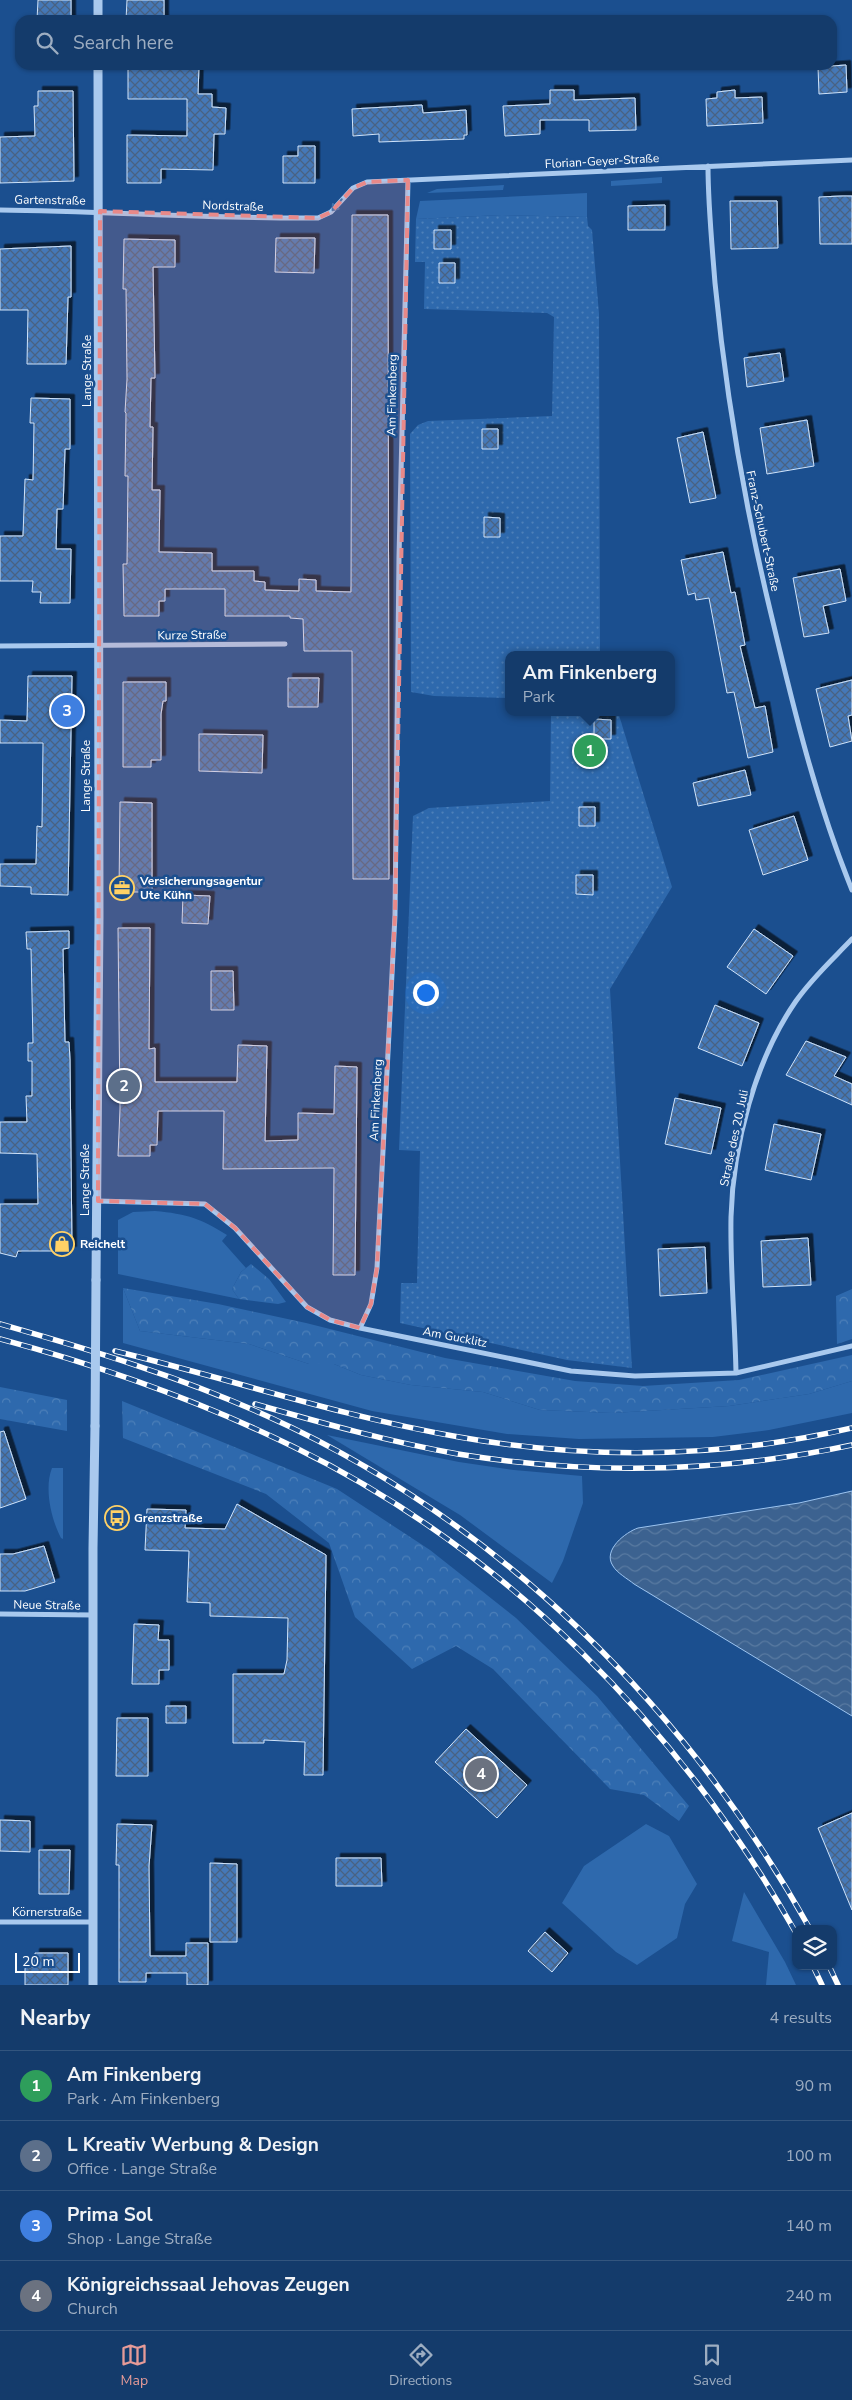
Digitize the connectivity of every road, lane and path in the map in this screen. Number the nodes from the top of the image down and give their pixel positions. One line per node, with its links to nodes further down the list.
1 (98, 0): 2 (street)
2 (98, 15)
3 (98, 70): 9 (street, Lange Straße)
4 (852, 160): 5 (street, Florian-Geyer-Straße)
5 (708, 166): 6 (street, Florian-Geyer-Straße); 13 (street, Franz-Schubert-Straße)
6 (408, 180): 7 (street, Florian-Geyer-Straße); 16 (street, Am Finkenberg)
7 (354, 188): 9 (street, Nordstraße, one-way to 9)
8 (0, 210): 9 (street, Gartenstraße)
9 (100, 211): 12 (street, Lange Straße)
10 (285, 644): 12 (street, Kurze Straße)
11 (0, 646): 12 (street, Kurze Straße)
12 (99, 646): 15 (street, Lange Straße)
13 (852, 890)
14 (852, 939): 18 (street, Straße des 20. Juli)
15 (98, 1201): 16 (street, Am Gucklitz); 20 (street, Lange Straße, bridge)
16 (360, 1328): 18 (street, Am Gucklitz)
17 (852, 1346): 18 (street, Am Gucklitz)
18 (736, 1373)
19 (0, 1614): 20 (street, Neue Straße)
20 (93, 1615): 22 (street)
21 (0, 1922): 22 (street, Körnerstraße)
22 (94, 1922): 23 (street)
23 (94, 1985)

